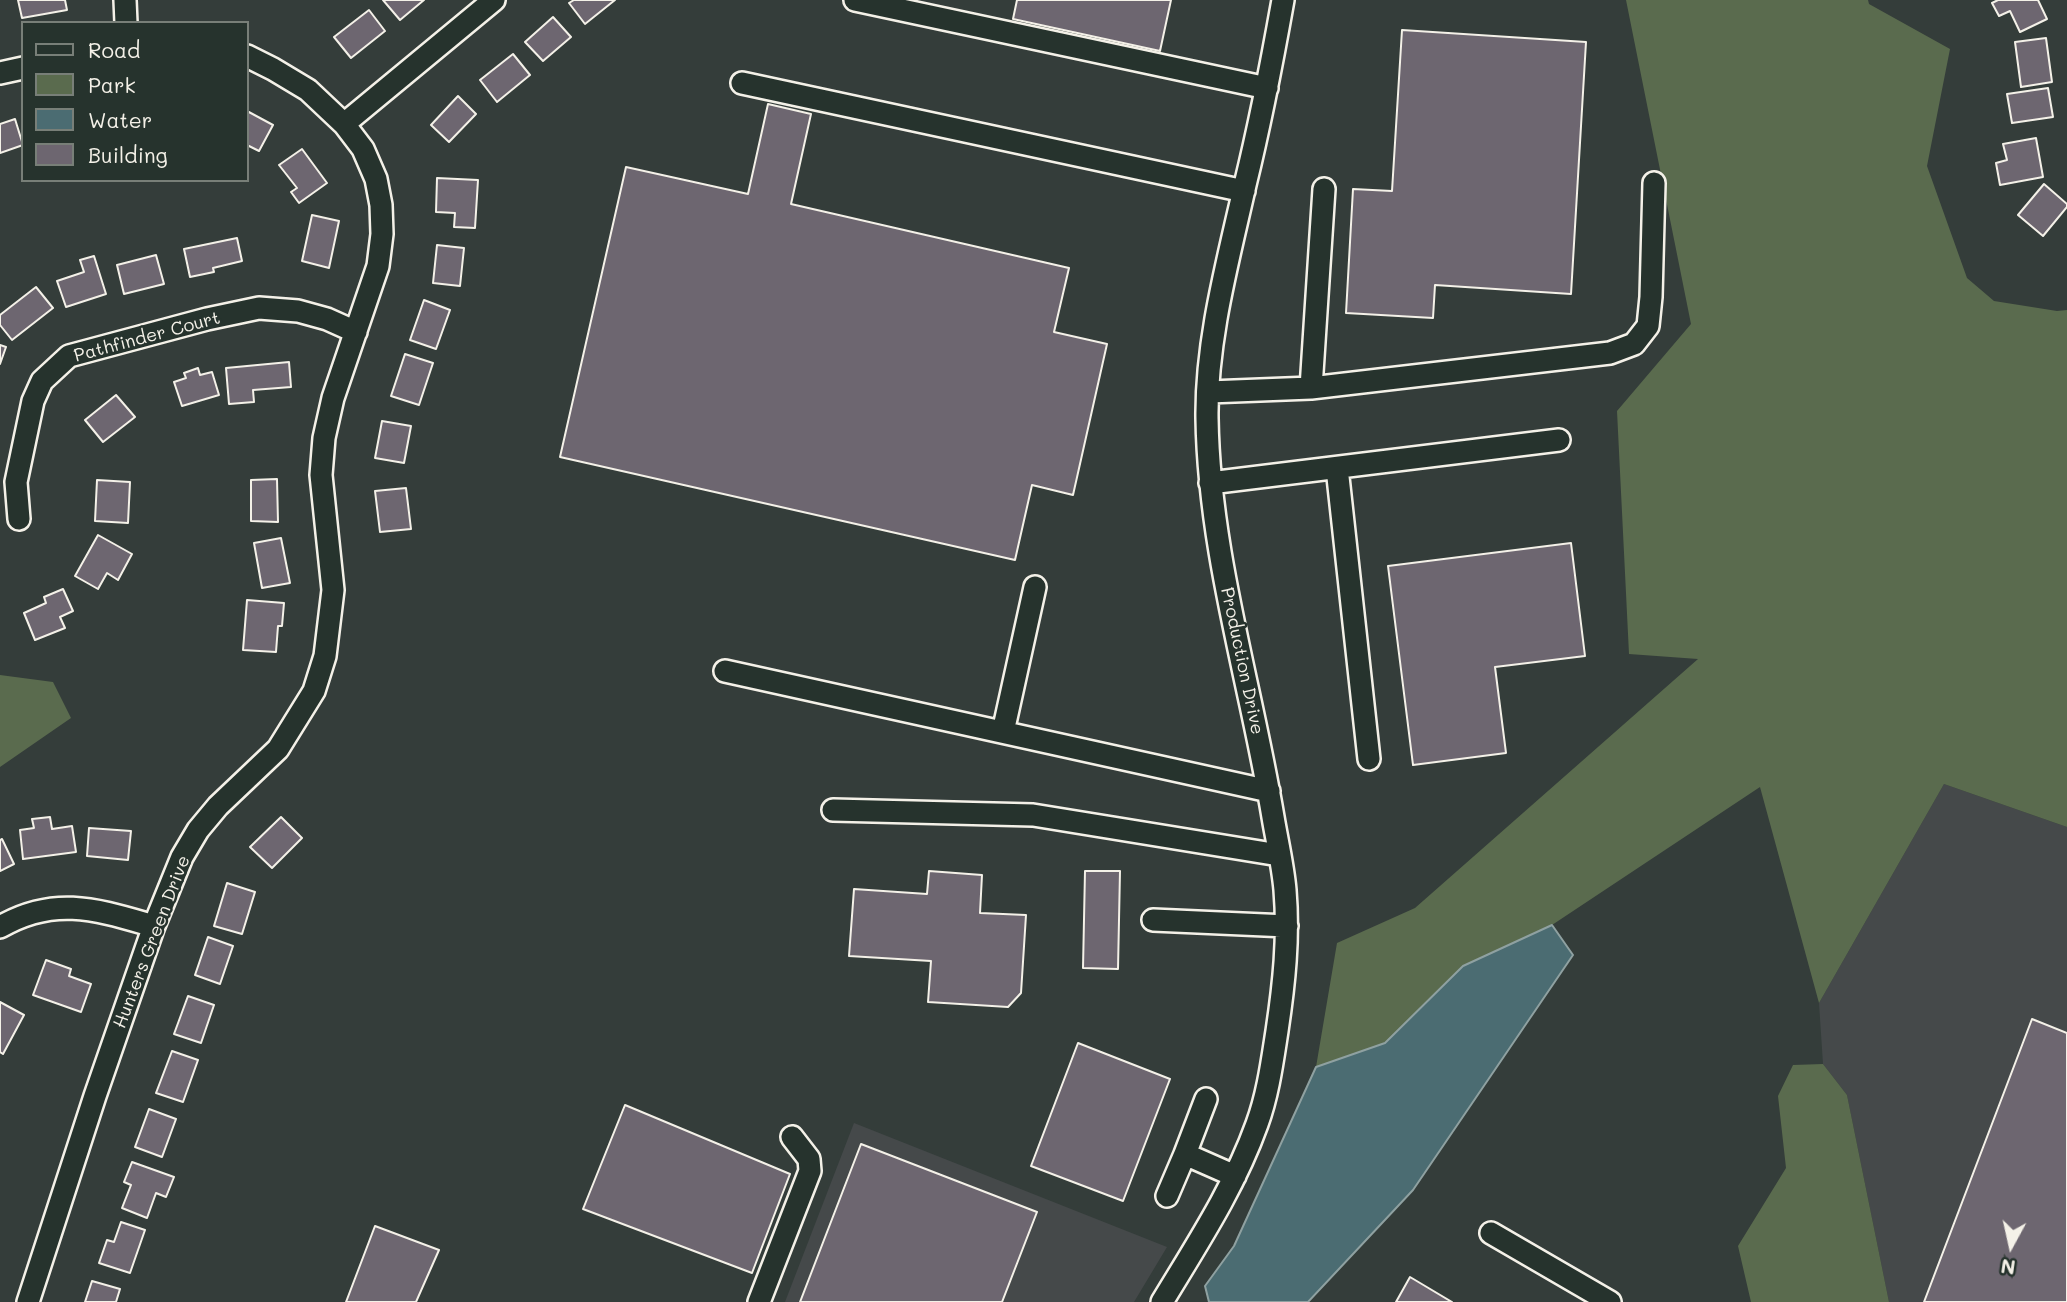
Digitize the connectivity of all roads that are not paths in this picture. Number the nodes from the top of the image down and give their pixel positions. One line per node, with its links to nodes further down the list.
1 (125, 0): 5 (street)
2 (494, 0): 11 (street)
3 (855, 0): 10 (street)
4 (1283, 0): 10 (street, Production Drive)
5 (125, 21)
6 (248, 56): 11 (street, Hunters Green Drive)
7 (21, 68): 8 (street)
8 (0, 73)
9 (743, 83): 14 (street)
10 (1267, 88): 14 (street, Production Drive)
11 (344, 124): 15 (street, Hunters Green Drive)
12 (1654, 183): 16 (street)
13 (1324, 189): 16 (street)
14 (1244, 191): 17 (street, Production Drive)
15 (356, 332): 21 (street, Pathfinder Court); 30 (street, Hunters Green Drive)
16 (1311, 388): 17 (street)
17 (1209, 392): 20 (street, Production Drive)
18 (1559, 440): 19 (street)
19 (1337, 468): 20 (street); 25 (street)
20 (1210, 484): 26 (street, Production Drive)
21 (19, 519)
22 (1035, 587): 24 (street)
23 (726, 671): 24 (street)
24 (1003, 732): 26 (street)
25 (1369, 759)
26 (1269, 791): 28 (street, Production Drive)
27 (833, 810): 28 (street)
28 (1279, 855): 31 (street, Production Drive)
29 (1153, 920): 31 (street)
30 (154, 926): 32 (street); 39 (street, Hunters Green Drive)
31 (1287, 926): 36 (street, Production Drive)
32 (0, 927)
33 (1206, 1099): 35 (street)
34 (792, 1137): 40 (street)
35 (1185, 1154): 36 (street); 37 (street)
36 (1235, 1177): 41 (street, Production Drive)
37 (1167, 1196)
38 (1491, 1233): 42 (street)
39 (28, 1302)
40 (759, 1302)
41 (1162, 1302)
42 (1610, 1302)

